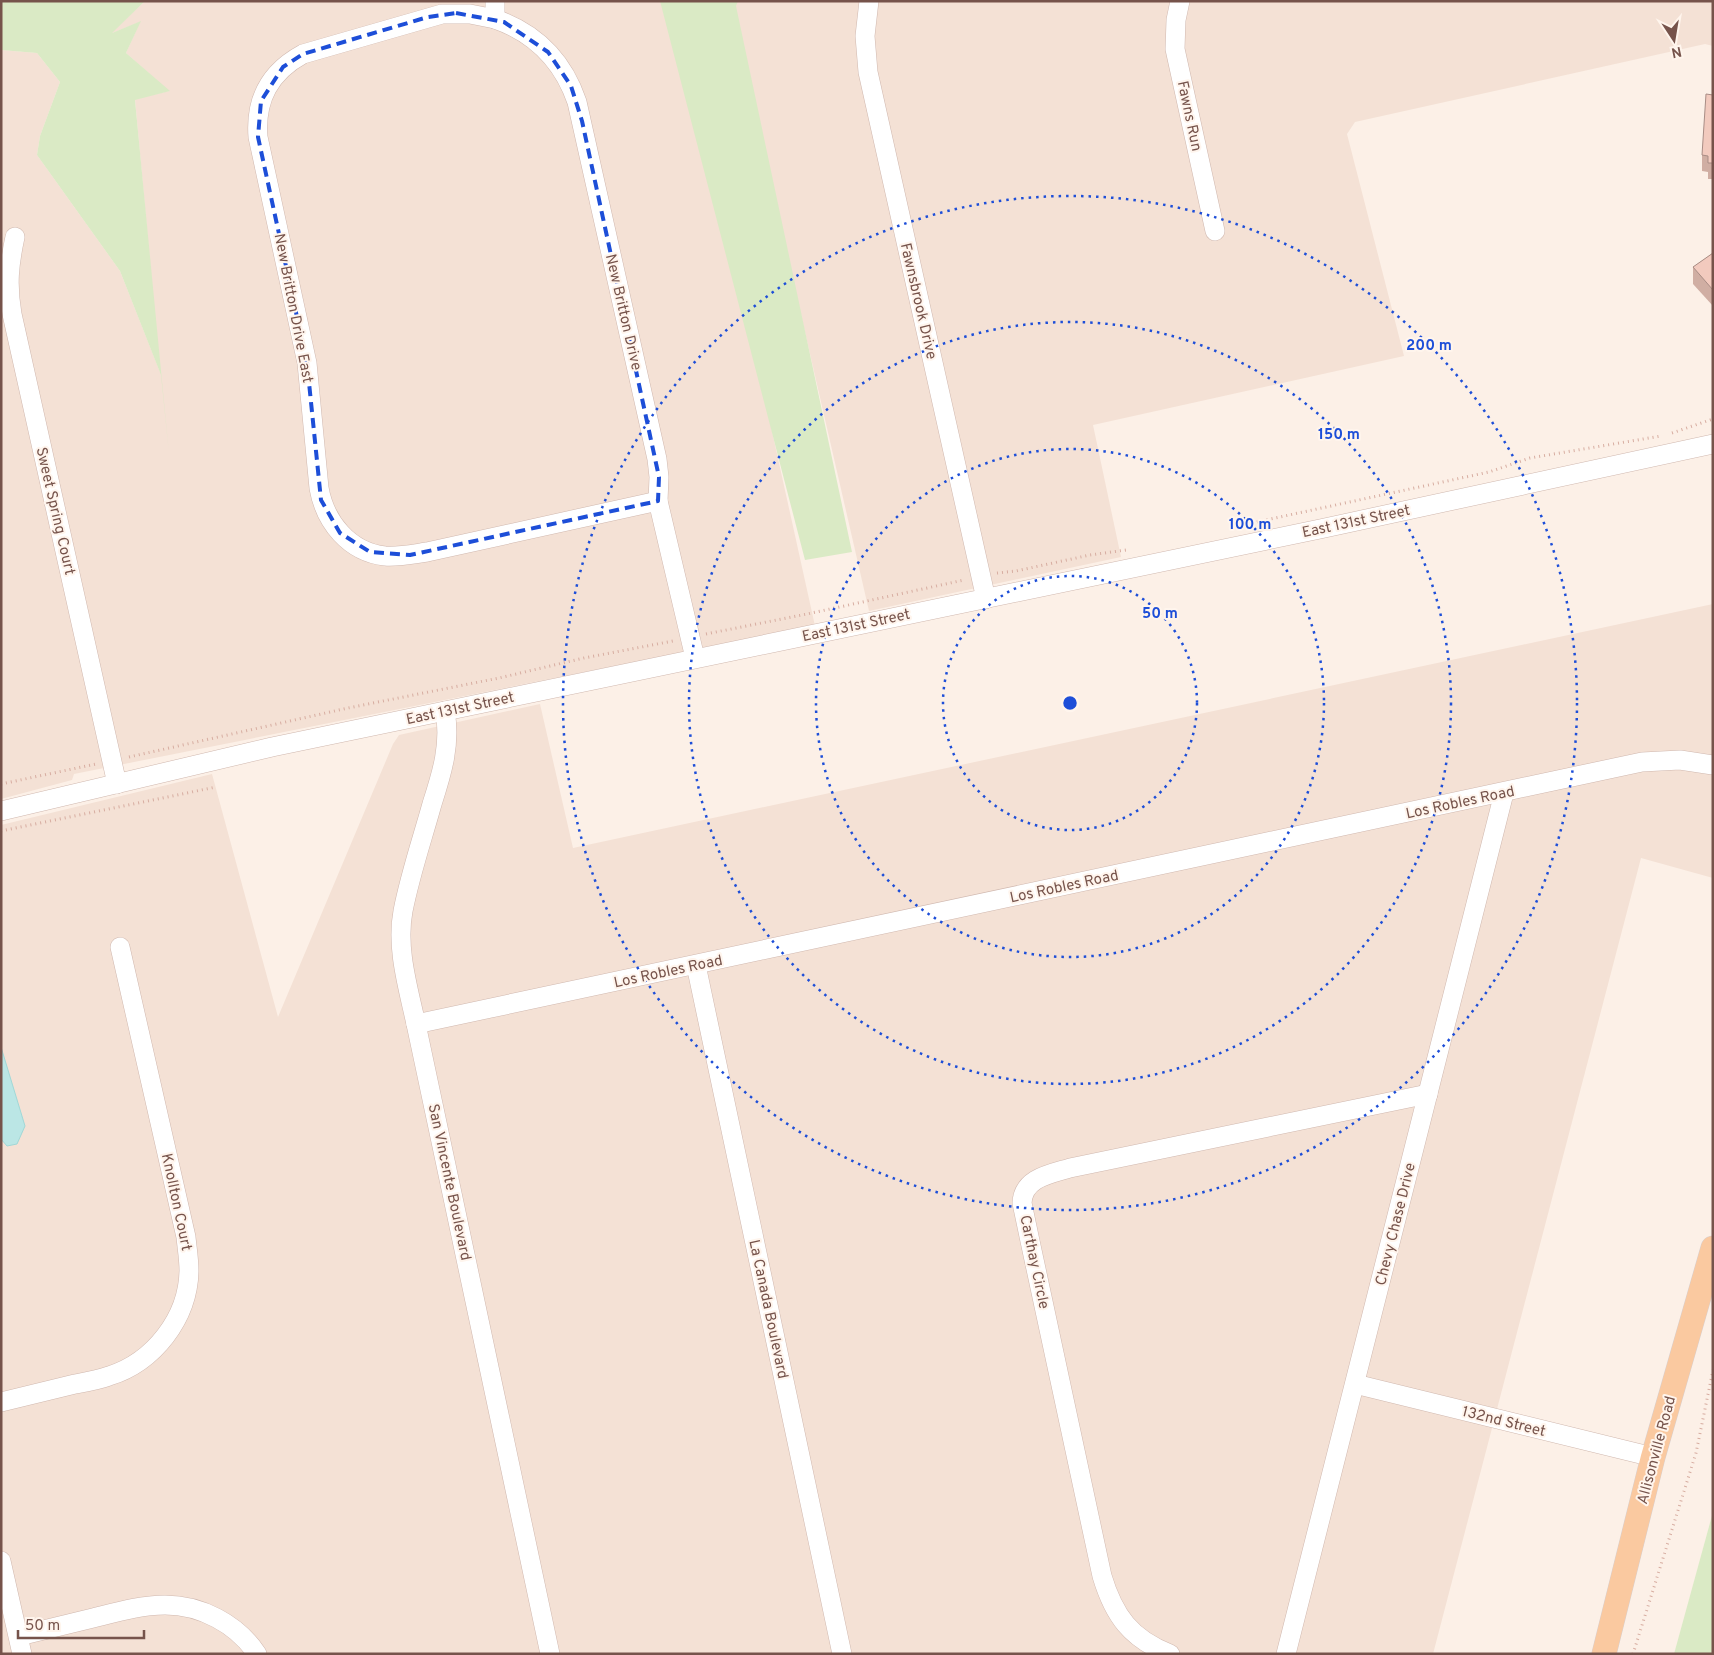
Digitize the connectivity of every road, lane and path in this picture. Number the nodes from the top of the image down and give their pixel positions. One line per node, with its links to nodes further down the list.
1 (869, 1): 11 (street, Fawnsbrook Drive)
2 (1180, 1): 4 (street, Fawns Run)
3 (495, 10): 8 (street, New Britton Drive); 8 (street, New Britton Drive East)
4 (1215, 231)
5 (15, 237): 16 (street, Sweet Spring Court)
6 (1713, 419): 9 (path)
7 (1713, 444): 12 (street, East 131st Street)
8 (658, 501): 13 (street, New Britton Drive)
9 (1249, 524)
10 (1129, 550): 11 (path)
11 (980, 576): 12 (street, Fawnsbrook Drive); 13 (path)
12 (986, 599): 14 (street, East 131st Street)
13 (690, 638): 14 (street, New Britton Drive); 16 (path)
14 (695, 658): 15 (street, East 131st Street)
15 (445, 711): 19 (street, East 131st Street); 26 (street, San Vincente Boulevard)
16 (111, 761): 18 (path); 19 (street, Sweet Spring Court)
17 (1713, 765): 21 (street, Los Robles Road)
18 (1, 784)
19 (117, 784): 22 (street, East 131st Street)
20 (216, 787): 23 (path)
21 (1504, 793): 25 (street, Los Robles Road); 27 (street, Chevy Chase Drive)
22 (1, 811)
23 (1, 831)
24 (120, 947): 31 (street, Knollton Court)
25 (696, 965): 26 (street, Los Robles Road); 37 (street, La Canada Boulevard)
26 (416, 1024): 36 (street, San Vincente Boulevard)
27 (1428, 1094): 30 (street, Chevy Chase Drive); 38 (street, Carthay Circle)
28 (1713, 1248): 32 (main road, Allisonville Road)
29 (1713, 1370): 41 (path)
30 (1355, 1384): 32 (street, 132nd Street); 39 (street, Chevy Chase Drive)
31 (1, 1402)
32 (1653, 1457): 40 (main road, Allisonville Road)
33 (1, 1561): 34 (street)
34 (20, 1645): 35 (street)
35 (257, 1654)
36 (550, 1654)
37 (842, 1654)
38 (1170, 1654)
39 (1286, 1654)
40 (1604, 1654)
41 (1633, 1654)

